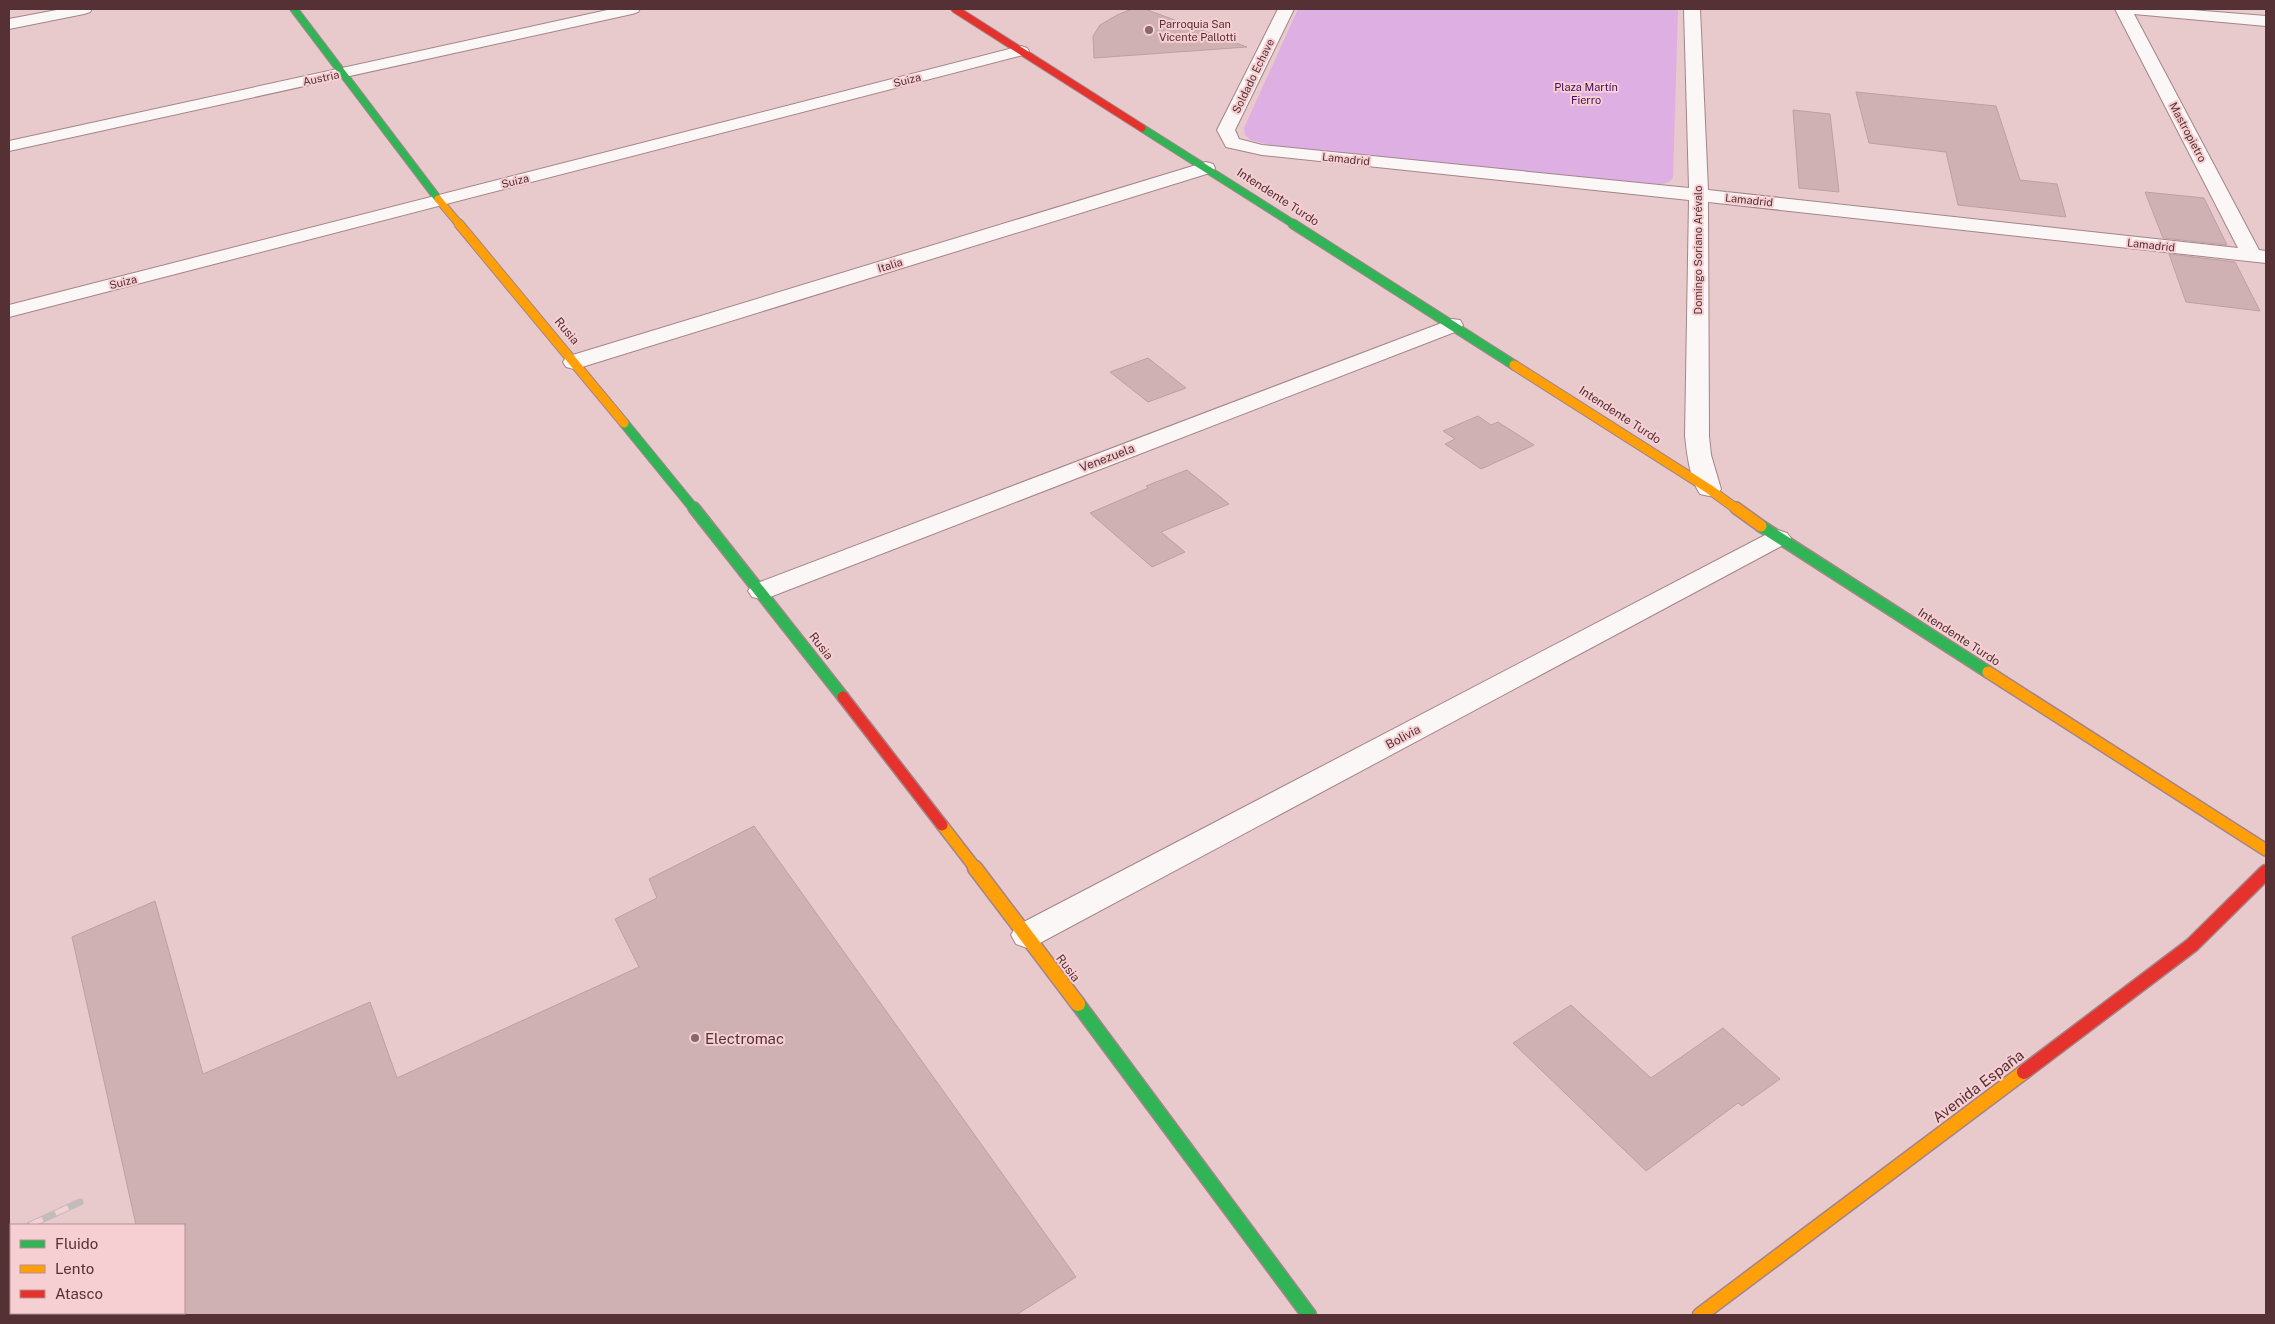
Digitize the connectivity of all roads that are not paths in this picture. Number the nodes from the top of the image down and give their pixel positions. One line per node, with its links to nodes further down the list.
1 (84, 9): 10 (street)
2 (294, 9): 12 (street, Rusia)
3 (632, 9): 12 (street, Austria)
4 (955, 9): 11 (street, Intendente Turdo)
5 (1286, 9): 14 (street, Soldado Echave)
6 (1692, 9): 15 (street, Domingo Soriano Arévalo)
7 (2123, 9): 17 (street, Mastropietro)
8 (2128, 9): 9 (street)
9 (2266, 21)
10 (9, 24)
11 (1021, 51): 14 (street, Intendente Turdo); 16 (street, Suiza)
12 (344, 73): 13 (street, Austria); 16 (street, Rusia)
13 (9, 146)
14 (1211, 154): 15 (street, Lamadrid); 19 (street, Intendente Turdo); 20 (street, Italia)
15 (1699, 195): 17 (street, Lamadrid); 21 (street, Domingo Soriano Arévalo)
16 (439, 200): 18 (street, Suiza); 20 (street, Rusia)
17 (2259, 257)
18 (9, 311)
19 (1452, 324): 21 (street, Intendente Turdo); 23 (street, Venezuela)
20 (574, 362): 23 (street, Rusia)
21 (1709, 489): 22 (street, Intendente Turdo)
22 (1778, 538): 24 (street, Intendente Turdo); 26 (street, Bolivia)
23 (761, 591): 26 (street, Rusia)
24 (2266, 850)
25 (2266, 872): 28 (street, Avenida España)
26 (1027, 935): 27 (street, Rusia)
27 (1309, 1315)
28 (1700, 1315)

